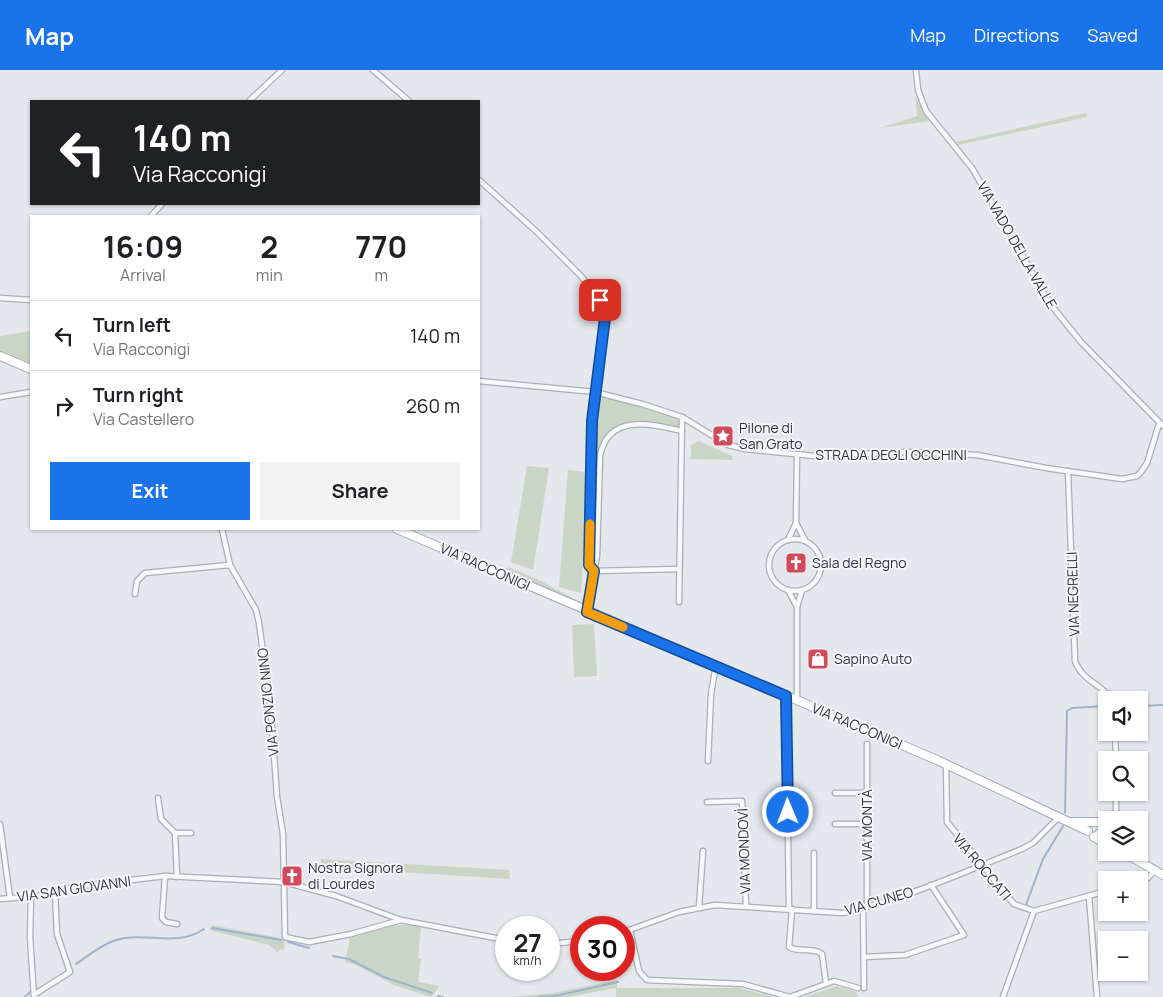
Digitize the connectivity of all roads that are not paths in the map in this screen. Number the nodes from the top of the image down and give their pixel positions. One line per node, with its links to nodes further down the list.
1 (282, 70): 4 (street)
2 (373, 70): 5 (street)
3 (916, 70): 18 (street, VIA VADO DELLA VALLE)
4 (250, 100)
5 (408, 100)
6 (480, 181): 15 (street)
7 (161, 205): 8 (street)
8 (152, 215)
9 (0, 298): 10 (street)
10 (30, 300)
11 (0, 356): 12 (main road)
12 (30, 369)
13 (480, 381): 15 (street, STRADA DEGLI OCCHINI)
14 (30, 392): 16 (street)
15 (595, 392): 17 (street, STRADA DEGLI OCCHINI); 29 (street)
16 (0, 397)
17 (682, 417): 19 (street); 20 (street, STRADA DEGLI OCCHINI)
18 (1161, 425): 21 (street, STRADA DEGLI OCCHINI)
19 (682, 431): 28 (street); 29 (street)
20 (797, 455): 21 (street, STRADA DEGLI OCCHINI); 22 (street)
21 (1068, 471): 37 (street, VIA NEGRELLI)
22 (796, 523): 25 (street); 26 (street)
23 (222, 530): 27 (street, VIA PONZIO NINO)
24 (399, 530): 35 (main road, VIA RACCONIGI)
25 (788, 540): 26 (street); 30 (street)
26 (805, 540): 31 (street)
27 (230, 565): 32 (street); 72 (street, VIA PONZIO NINO)
28 (679, 569): 29 (street); 33 (street)
29 (594, 571): 35 (street)
30 (788, 590): 31 (street); 34 (street)
31 (802, 590): 34 (street)
32 (135, 594)
33 (679, 602)
34 (797, 607): 39 (street)
35 (587, 612): 36 (main road, VIA RACCONIGI)
36 (716, 665): 38 (main road, VIA RACCONIGI); 41 (street)
37 (1105, 691)
38 (786, 696): 39 (main road, VIA RACCONIGI); 83 (street)
39 (797, 700): 42 (main road, VIA RACCONIGI)
40 (867, 744): 44 (street, VIA MONTÀ)
41 (708, 761)
42 (946, 764): 49 (main road, VIA RACCONIGI); 66 (street, VIA ROCCATI)
43 (835, 793): 44 (street)
44 (867, 793): 56 (street, VIA MONTÀ)
45 (158, 798): 59 (street)
46 (1116, 801): 48 (street)
47 (708, 802): 80 (street, VIA MONDOVÌ)
48 (1116, 811)
49 (1059, 817): 50 (main road, VIA RACCONIGI); 66 (street, VIA CUNEO)
50 (1068, 821): 51 (main road, VIA RACCONIGI); 57 (main road, VIA RACCONIGI)
51 (1094, 821): 52 (main road); 53 (street); 57 (main road)
52 (1098, 822)
53 (1098, 822)
54 (0, 824): 78 (street)
55 (835, 824): 56 (street)
56 (867, 824): 82 (street, VIA MONTÀ)
57 (1088, 831): 61 (main road, VIA RACCONIGI)
58 (191, 833): 59 (street)
59 (175, 834): 70 (street)
60 (1098, 836): 61 (main road)
61 (1095, 837): 62 (main road)
62 (1098, 839)
63 (703, 851): 81 (street)
64 (814, 853): 84 (street)
65 (1139, 861): 67 (main road)
66 (981, 866): 73 (street, VIA CUNEO); 85 (street, VIA ROCCATI)
67 (1155, 870): 68 (main road); 71 (street)
68 (1163, 875)
69 (165, 876): 70 (street, VIA SAN GIOVANNI); 74 (street, VIA SAN GIOVANNI); 87 (street)
70 (177, 876): 72 (street, VIA SAN GIOVANNI)
71 (1148, 878)
72 (284, 882): 86 (street, VIA SAN GIOVANNI); 86 (street, VIA PONZIO NINO)
73 (931, 885): 82 (street, VIA CUNEO); 91 (street)
74 (55, 892): 76 (street, VIA SAN GIOVANNI); 95 (street)
75 (1098, 893): 77 (street)
76 (31, 896): 78 (street, VIA SAN GIOVANNI); 95 (street)
77 (1089, 896): 85 (street); 97 (street)
78 (10, 898): 79 (street, VIA SAN GIOVANNI)
79 (0, 899)
80 (746, 905): 81 (street, VIA CUNEO); 83 (street, VIA CUNEO)
81 (699, 907): 88 (street, VIA CUNEO)
82 (865, 907): 84 (street, VIA CUNEO); 91 (street, VIA MONTÀ)
83 (791, 909): 84 (street, VIA CUNEO); 92 (street)
84 (814, 911)
85 (1034, 911): 96 (street)
86 (401, 920): 89 (street, VIA SAN GIOVANNI)
87 (177, 924)
88 (635, 928)
89 (495, 938)
90 (635, 953): 92 (street)
91 (864, 957): 94 (street, VIA MONTÀ)
92 (826, 983): 93 (street)
93 (858, 988)
94 (864, 988)
95 (34, 995)
96 (1004, 997)
97 (1097, 997)

